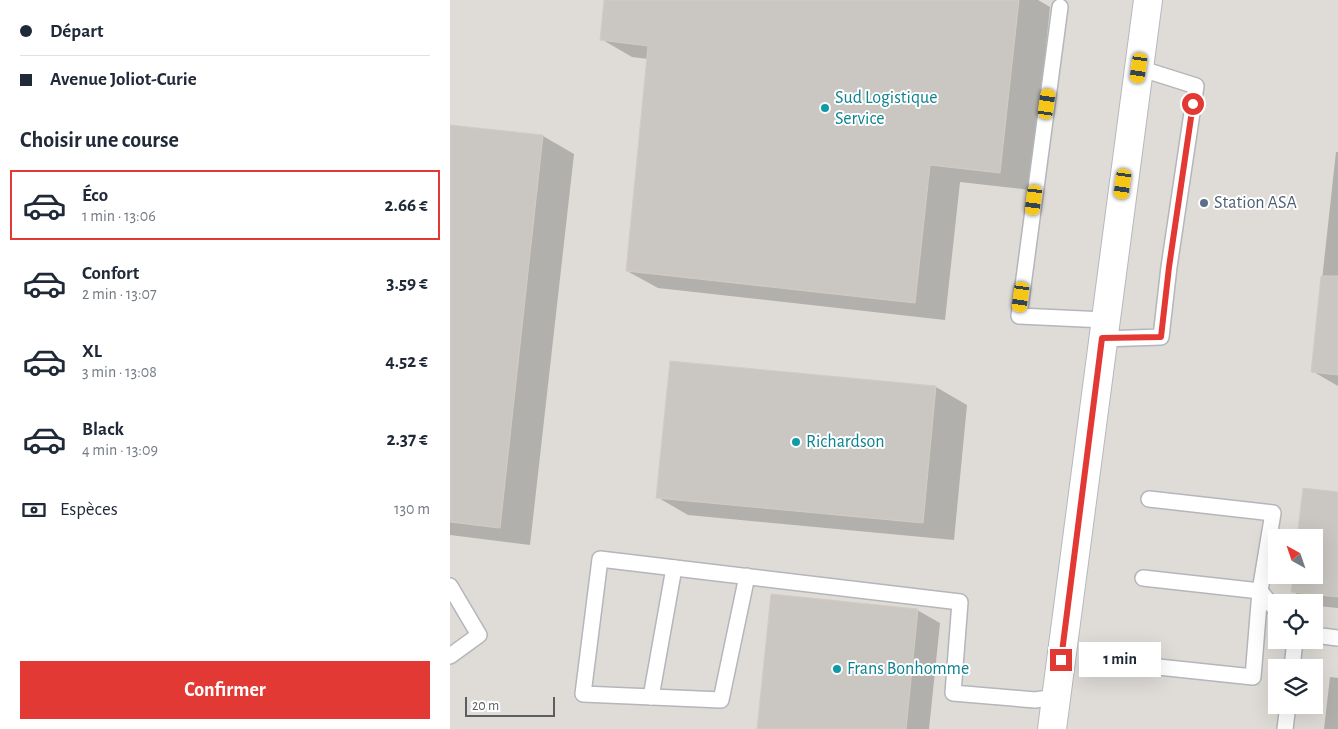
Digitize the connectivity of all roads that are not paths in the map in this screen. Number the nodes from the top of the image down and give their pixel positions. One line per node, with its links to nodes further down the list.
1 (1148, 0): 3 (street)
2 (1060, 7): 4 (lane)
3 (1139, 68): 4 (street); 4 (lane)
4 (1104, 329): 17 (street)
5 (1149, 498): 10 (lane)
6 (674, 568): 7 (lane); 16 (lane); 16 (lane)
7 (747, 576): 16 (lane); 17 (lane)
8 (1143, 578): 10 (lane)
9 (450, 586): 14 (lane)
10 (1260, 591): 11 (lane); 15 (lane)
11 (1268, 600)
12 (1323, 636): 13 (lane)
13 (1338, 638)
14 (450, 656)
15 (1130, 664)
16 (651, 697)
17 (1056, 697): 19 (street)
18 (1287, 714): 20 (lane)
19 (1052, 729)
20 (1285, 729)

